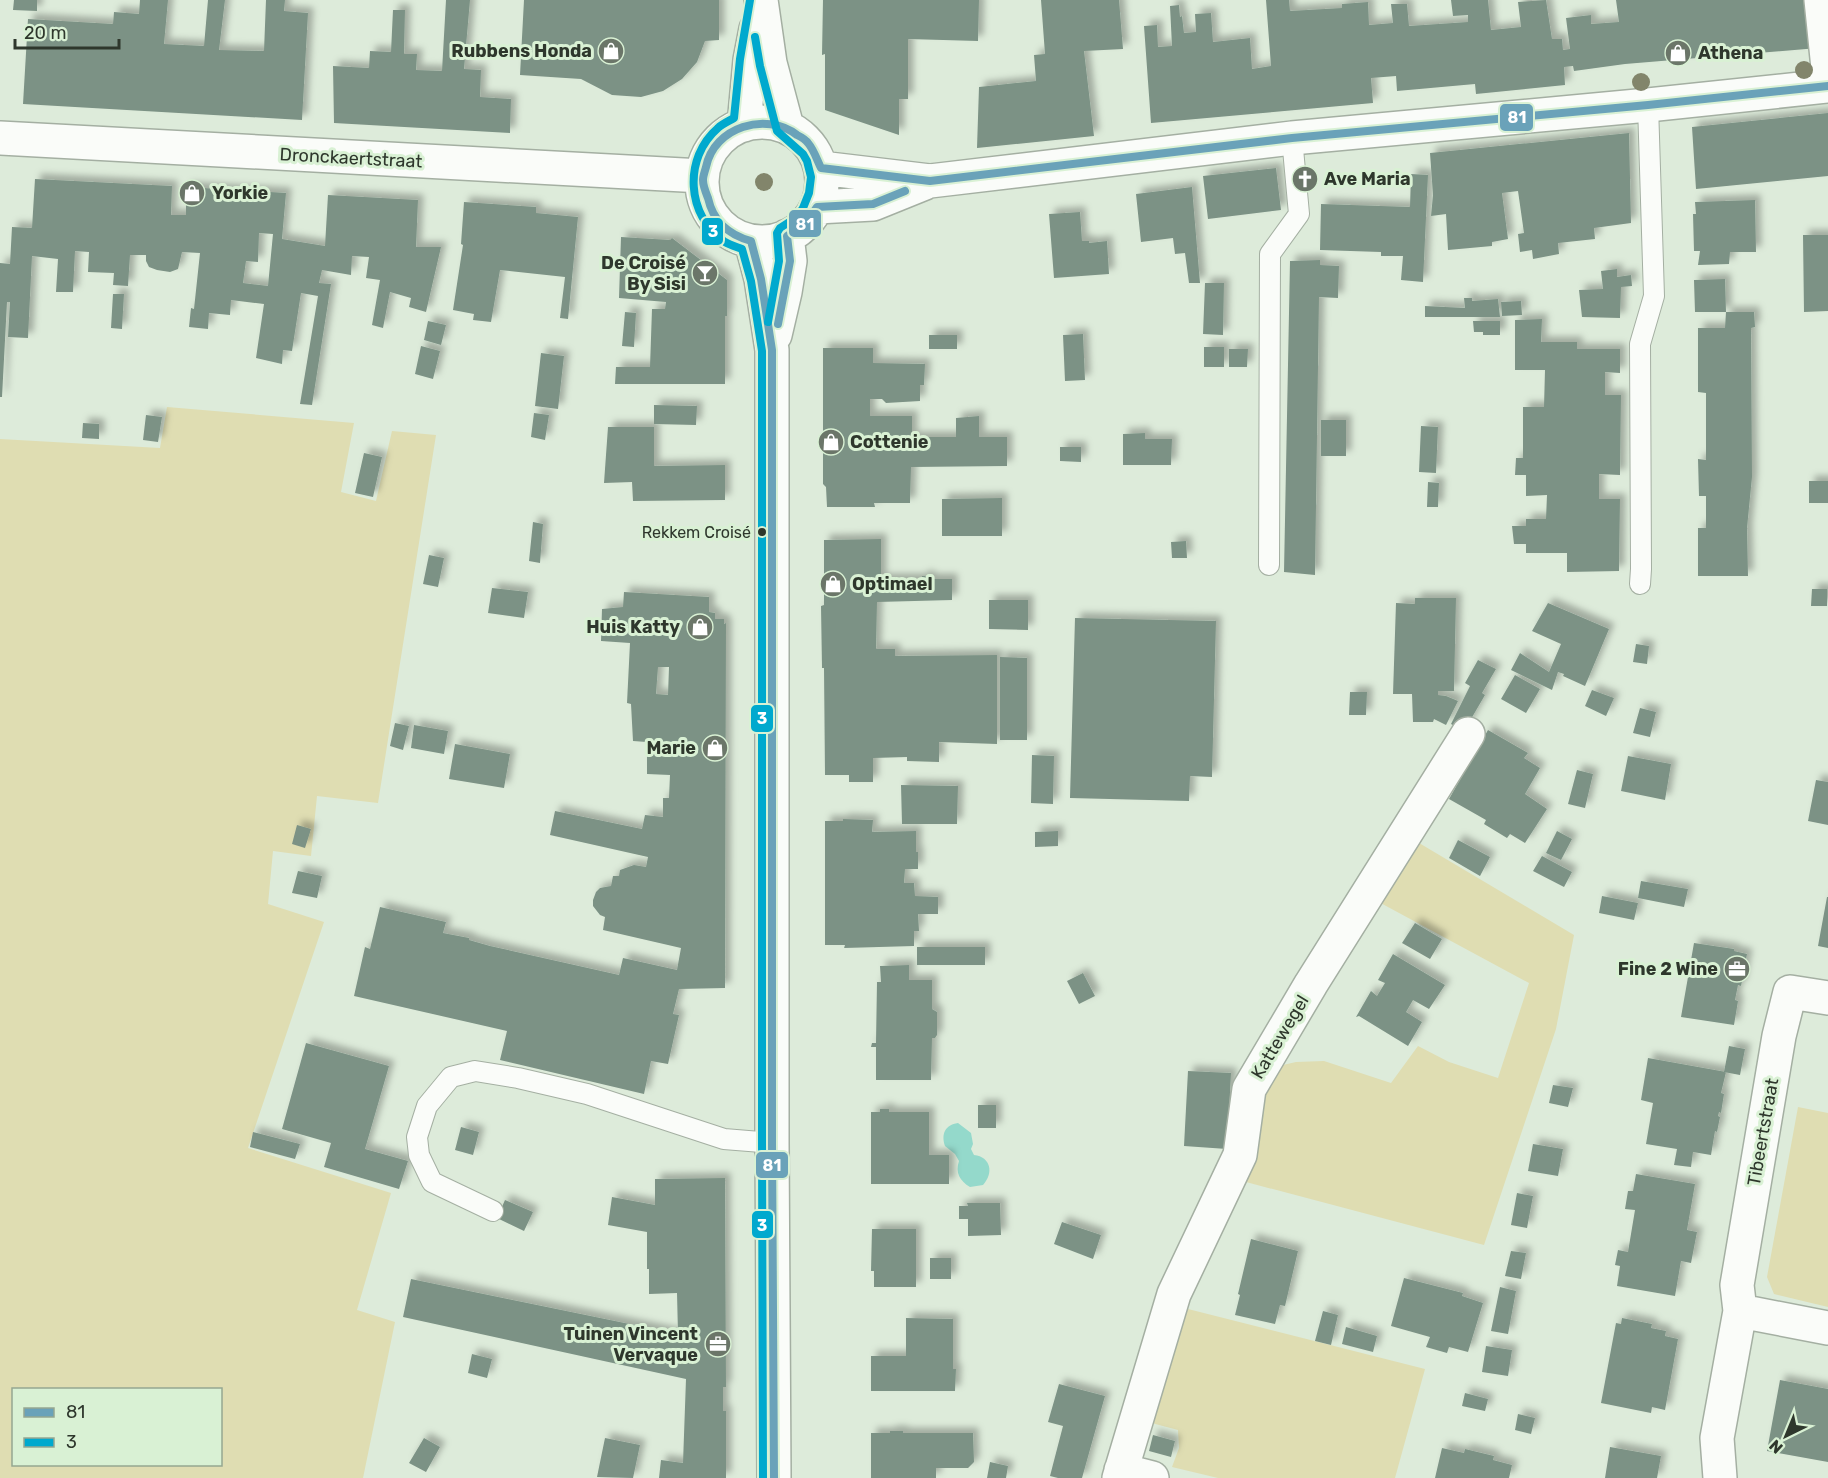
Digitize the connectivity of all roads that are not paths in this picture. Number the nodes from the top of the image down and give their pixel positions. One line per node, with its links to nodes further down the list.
1 (1821, 0): 3 (main road)
2 (761, 3): 6 (main road); 7 (main road)
3 (1828, 68)
4 (1828, 86): 5 (main road)
5 (1648, 105): 9 (main road); 18 (lane)
6 (744, 125): 7 (main road); 11 (main road)
7 (787, 127): 10 (main road)
8 (0, 138): 11 (main road, Dronckaertstraat)
9 (1292, 138): 12 (main road); 17 (lane)
10 (821, 168): 12 (main road); 13 (main road)
11 (702, 176): 15 (main road)
12 (930, 181): 13 (main road)
13 (817, 207): 14 (main road)
14 (787, 236): 15 (main road); 16 (main road)
15 (751, 241): 16 (main road)
16 (772, 350): 21 (main road)
17 (1269, 565)
18 (1640, 584)
19 (1468, 735): 25 (main road, Kattewegel)
20 (1828, 998): 23 (main road, Tibeertstraat)
21 (772, 1143): 22 (lane); 26 (main road)
22 (493, 1211)
23 (1740, 1311): 24 (main road); 28 (main road, Tibeertstraat)
24 (1828, 1328)
25 (1120, 1474): 27 (main road, Kattewegel)
26 (774, 1478)
27 (1152, 1478)
28 (1720, 1478)

